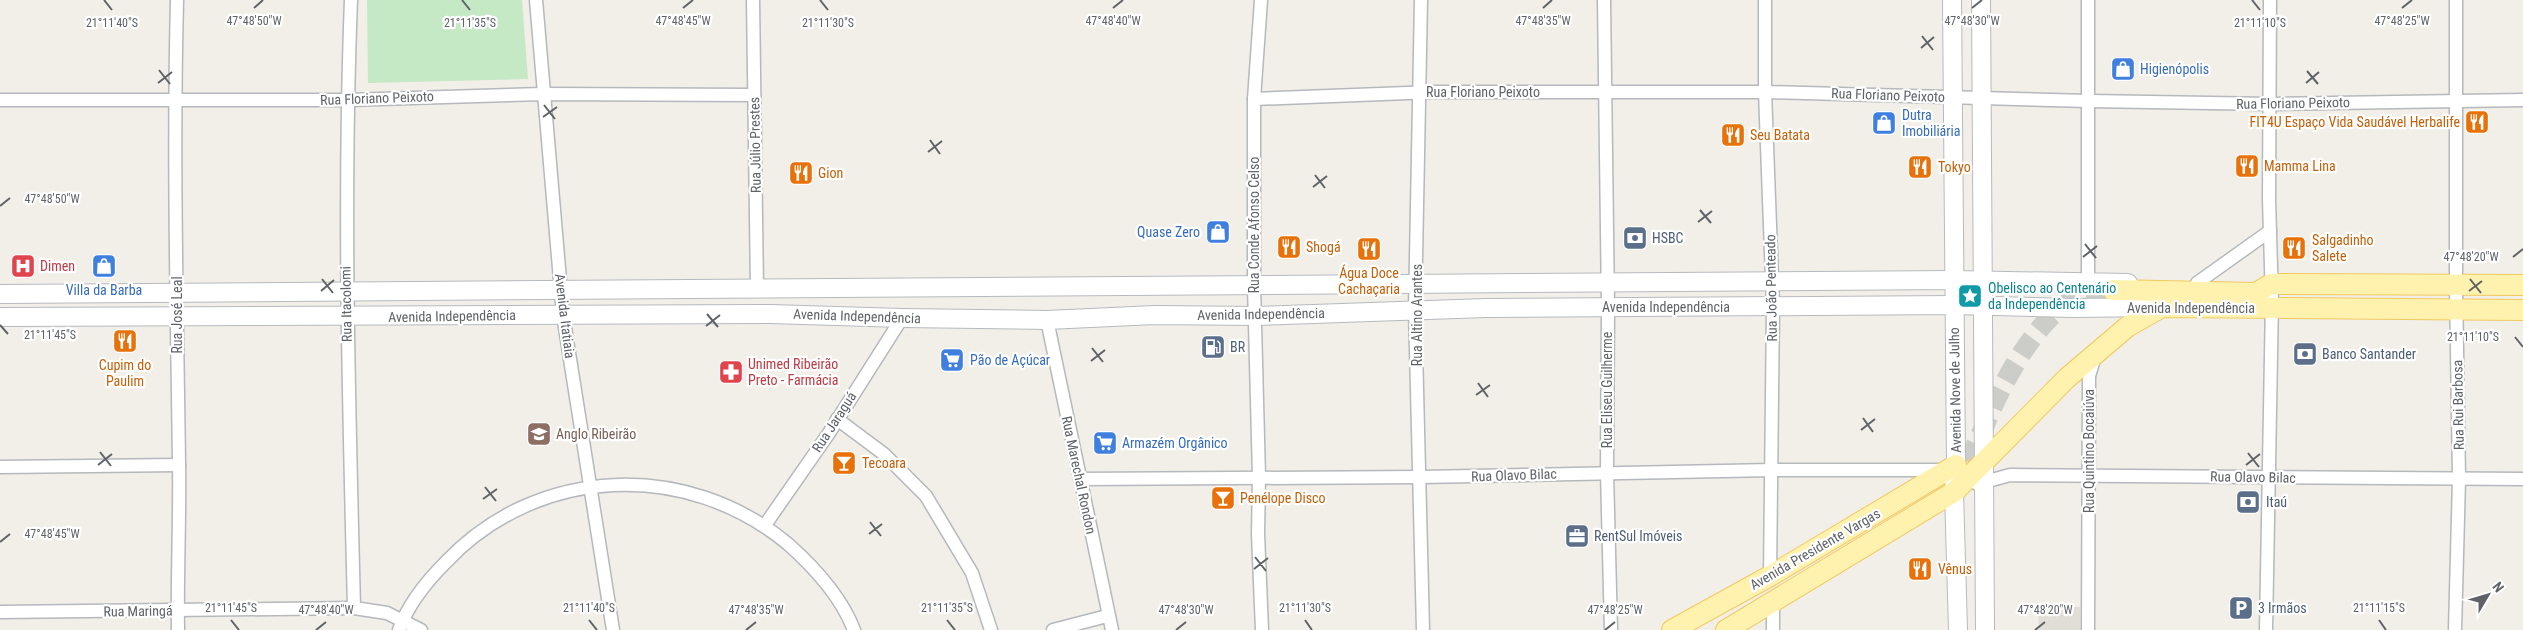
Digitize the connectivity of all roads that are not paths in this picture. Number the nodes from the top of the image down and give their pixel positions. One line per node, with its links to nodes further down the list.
1 (177, 0): 21 (street, Rua José Leal)
2 (351, 0): 24 (street, Rua Itacolomi)
3 (536, 0): 17 (street, Avenida Itatiaia)
4 (753, 0): 18 (street, Rua Júlio Prestes)
5 (1261, 0): 22 (street, Rua Conde Afonso Celso)
6 (1421, 0): 16 (street, Rua Altino Arantes)
7 (1604, 0): 14 (street, Rua Eliseu Guilherme)
8 (1765, 0): 15 (street, Rua João Penteado)
9 (1952, 0): 19 (main road, Avenida Nove de Julho)
10 (1981, 0): 20 (main road, Avenida Nove de Julho)
11 (2088, 0): 27 (street)
12 (2270, 0): 28 (street)
13 (2456, 0): 25 (street, Rua Rui Barbosa)
14 (1605, 92): 15 (street, Rua Floriano Peixoto); 16 (street, Rua Floriano Peixoto); 33 (street, Rua Eliseu Guilherme)
15 (1765, 92): 19 (street, Rua Floriano Peixoto); 32 (street, Rua João Penteado)
16 (1420, 93): 22 (street, Rua Floriano Peixoto); 35 (street, Rua Altino Arantes)
17 (543, 94): 18 (street, Rua Floriano Peixoto); 24 (street, Rua Floriano Peixoto); 45 (street, Avenida Itatiaia)
18 (754, 95): 41 (street, Rua Júlio Prestes)
19 (1953, 97): 20 (street, Rua Floriano Peixoto); 30 (main road, Avenida Nove de Julho)
20 (1981, 97): 27 (street, Rua Floriano Peixoto); 31 (main road, Avenida Nove de Julho)
21 (175, 99): 23 (street, Rua Floriano Peixoto); 24 (street, Rua Floriano Peixoto); 43 (street, Rua José Leal)
22 (1254, 99): 40 (street, Rua Conde Afonso Celso)
23 (0, 100)
24 (347, 100): 44 (street, Rua Itacolomi)
25 (2456, 100): 26 (street, Rua Floriano Peixoto); 28 (street, Rua Floriano Peixoto); 38 (street, Rua Rui Barbosa)
26 (2523, 100)
27 (2090, 101): 28 (street, Rua Floriano Peixoto); 34 (street)
28 (2270, 104): 29 (street)
29 (2270, 231): 36 (street); 37 (street)
30 (1954, 280): 31 (main road, Avenida Independência); 32 (main road, Avenida Independência); 47 (main road, Avenida Nove de Julho)
31 (1982, 280): 34 (main road, Avenida Independência); 49 (main road, Avenida Nove de Julho)
32 (1772, 282): 33 (main road, Avenida Independência); 48 (street, Rua João Penteado)
33 (1608, 283): 35 (main road, Avenida Independência); 50 (street, Rua Eliseu Guilherme)
34 (2088, 283): 36 (main road, Avenida Independência)
35 (1417, 284): 40 (main road, Avenida Independência); 53 (street, Rua Altino Arantes)
36 (2197, 284): 37 (main road, Avenida Independência)
37 (2271, 284): 38 (main road, Avenida Independência); 42 (main road); 52 (street)
38 (2456, 284): 39 (main road, Avenida Independência); 54 (street, Rua Rui Barbosa)
39 (2523, 284)
40 (1254, 286): 41 (main road, Avenida Independência); 57 (street, Rua Conde Afonso Celso)
41 (757, 289): 45 (main road, Avenida Independência)
42 (2113, 290)
43 (177, 292): 44 (main road, Avenida Independência); 46 (main road, Avenida Independência); 60 (street, Rua José Leal)
44 (346, 292): 45 (main road, Avenida Independência); 59 (street, Rua Itacolomi)
45 (561, 292): 56 (street, Avenida Itatiaia)
46 (0, 294)
47 (1954, 305): 48 (main road, Avenida Independência); 49 (main road, Avenida Independência); 68 (main road, Avenida Nove de Julho)
48 (1773, 306): 50 (main road, Avenida Independência); 69 (street, Rua João Penteado)
49 (1983, 306): 51 (main road, Avenida Independência); 65 (main road, Avenida Nove de Julho)
50 (1608, 307): 53 (main road, Avenida Independência); 70 (street, Rua Eliseu Guilherme)
51 (2162, 307): 52 (main road, Avenida Independência); 63 (main road)
52 (2271, 308): 54 (main road, Avenida Independência); 74 (street)
53 (1416, 309): 57 (main road, Avenida Independência); 73 (street, Rua Altino Arantes)
54 (2456, 309): 55 (main road, Avenida Independência); 77 (street, Rua Rui Barbosa)
55 (2523, 310)
56 (563, 315): 59 (main road, Avenida Independência); 61 (main road, Avenida Independência); 79 (street, Avenida Itatiaia)
57 (1256, 316): 62 (main road, Avenida Independência); 72 (street, Rua Conde Afonso Celso)
58 (0, 317): 60 (main road, Avenida Independência)
59 (347, 317): 60 (main road, Avenida Independência); 85 (street, Rua Itacolomi)
60 (176, 318): 66 (street, Rua José Leal)
61 (902, 318): 62 (main road, Avenida Independência); 64 (street, Rua Jaraguá)
62 (1047, 320): 75 (street, Rua Marechal Rondon)
63 (2096, 353): 65 (main road); 71 (street, Rua Quintino Bocaiúva)
64 (837, 419): 82 (street, Rua Jaraguá); 94 (street)
65 (1985, 461): 78 (main road, Avenida Nove de Julho); 80 (main road)
66 (179, 465): 67 (street); 86 (street, Rua José Leal)
67 (0, 467)
68 (1953, 468): 69 (street, Rua Olavo Bilac); 80 (main road, Avenida Nove de Julho); 83 (main road, Avenida Presidente Vargas)
69 (1772, 470): 70 (street, Rua Olavo Bilac); 83 (street, Rua João Penteado)
70 (1607, 472): 73 (street, Rua Olavo Bilac); 99 (street, Rua Eliseu Guilherme)
71 (2088, 475): 74 (street, Rua Olavo Bilac); 78 (street, Rua Olavo Bilac); 106 (street, Rua Quintino Bocaiúva)
72 (1259, 477): 73 (street, Rua Olavo Bilac); 75 (street, Rua Olavo Bilac); 97 (street, Rua Conde Afonso Celso)
73 (1420, 477): 98 (street, Rua Altino Arantes)
74 (2268, 478): 77 (street, Rua Olavo Bilac); 107 (street)
75 (1080, 479): 88 (street, Rua Marechal Rondon)
76 (2523, 479): 77 (street, Rua Olavo Bilac)
77 (2459, 480): 108 (street, Rua Rui Barbosa)
78 (1984, 481): 80 (street, Avenida Presidente Vargas); 105 (main road, Avenida Nove de Julho)
79 (589, 487): 82 (street); 89 (street); 92 (street, Avenida Itatiaia)
80 (1954, 492): 84 (main road, Avenida Presidente Vargas); 104 (main road, Avenida Nove de Julho)
81 (1896, 517): 101 (main road)
82 (765, 525): 93 (street)
83 (1770, 576): 100 (main road, Avenida Presidente Vargas)
84 (1773, 603): 102 (main road, Avenida Presidente Vargas); 103 (street)
85 (354, 608): 86 (street, Rua Maringá); 89 (street, Rua Maringá)
86 (178, 610): 87 (street, Rua Maringá); 90 (street, Rua José Leal)
87 (0, 612)
88 (1107, 616): 95 (street); 96 (street, Rua Marechal Rondon)
89 (401, 625): 91 (street, Rua Maringá)
90 (178, 630)
91 (421, 630)
92 (613, 630)
93 (854, 630)
94 (991, 630)
95 (1053, 630)
96 (1112, 630)
97 (1262, 630)
98 (1423, 630)
99 (1611, 630)
100 (1672, 630)
101 (1698, 630)
102 (1726, 630)
103 (1772, 630)
104 (1958, 630)
105 (1985, 630)
106 (2088, 630)
107 (2266, 630)
108 (2455, 630)

